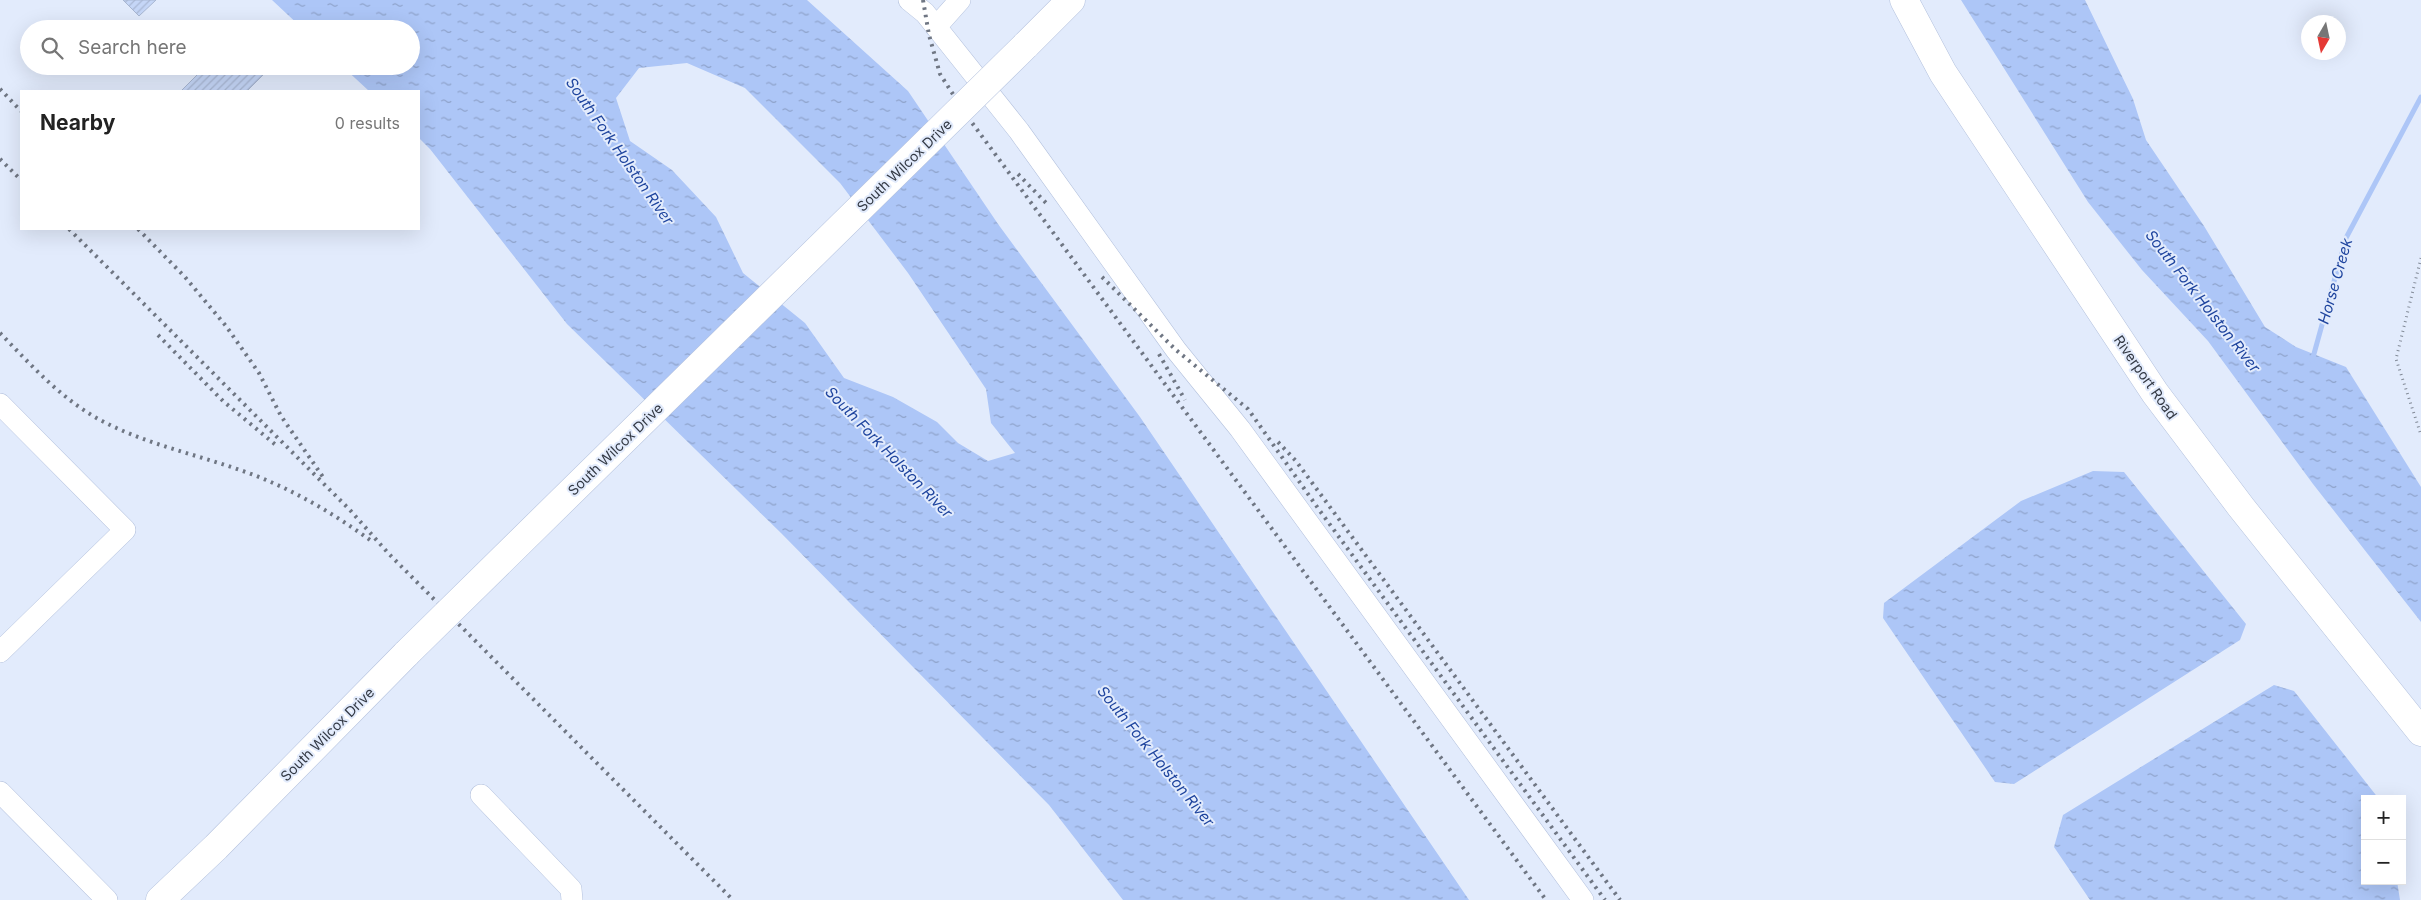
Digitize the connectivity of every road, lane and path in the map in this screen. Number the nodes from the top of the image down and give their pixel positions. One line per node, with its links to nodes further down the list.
1 (909, 0): 5 (street)
2 (960, 0): 5 (street)
3 (1071, 0): 14 (main road, South Wilcox Drive, bridge)
4 (1904, 0): 10 (main road, Riverport Road)
5 (936, 27): 16 (street)
6 (2421, 258): 8 (path)
7 (0, 404): 9 (street)
8 (2421, 434)
9 (0, 652)
10 (2421, 732)
11 (0, 792): 13 (street)
12 (481, 795): 15 (street)
13 (107, 900)
14 (160, 900)
15 (572, 900)
16 (1583, 900)

